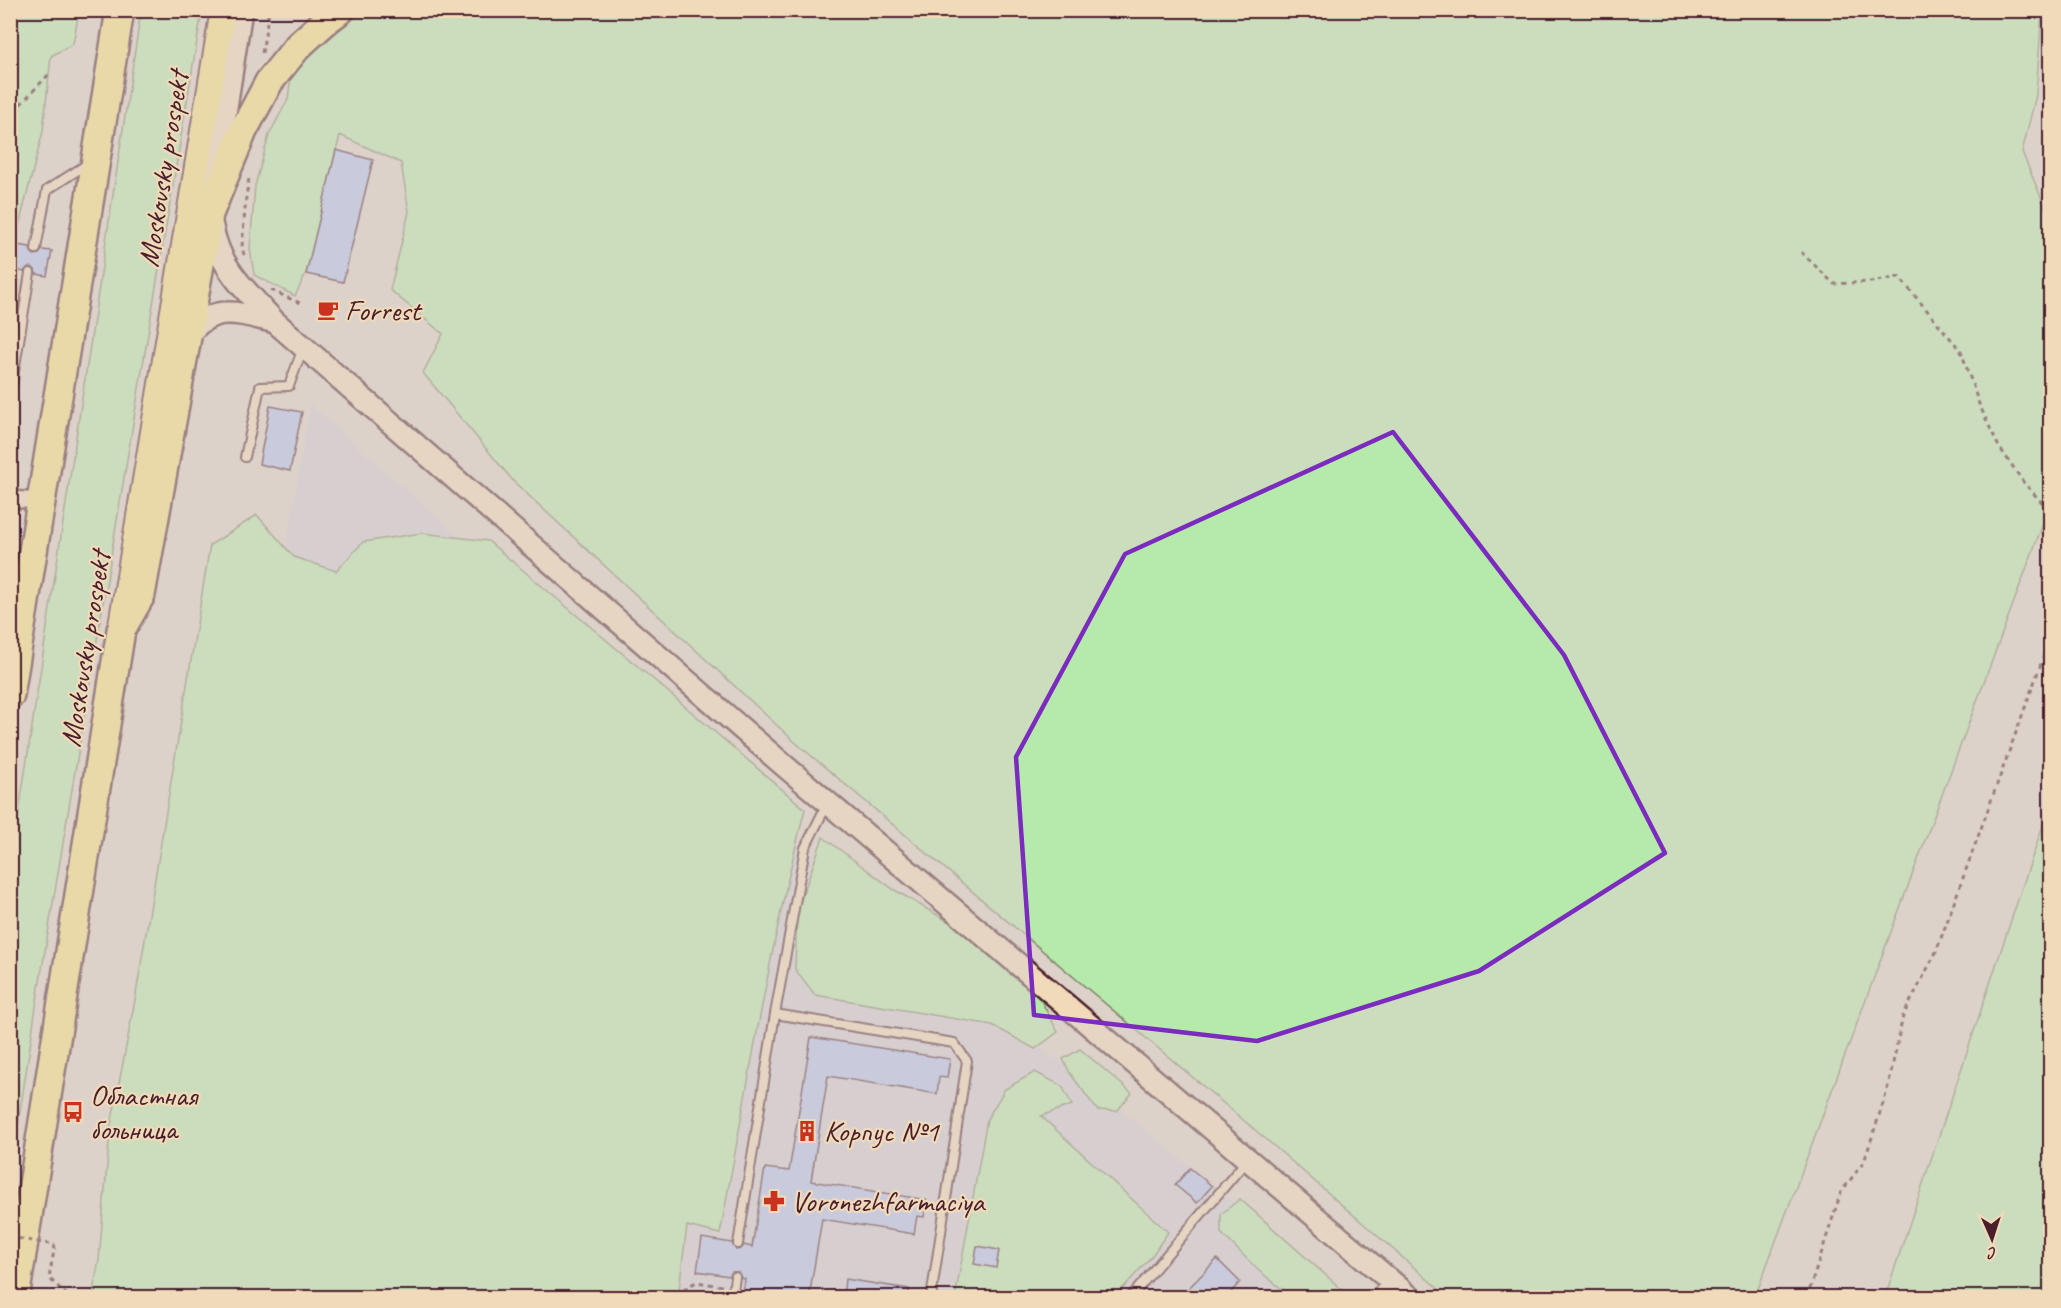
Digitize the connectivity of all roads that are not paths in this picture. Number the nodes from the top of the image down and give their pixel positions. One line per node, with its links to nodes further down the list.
1 (120, 10): 5 (highway)
2 (223, 10): 16 (main road, Moskovsky prospekt)
3 (241, 10): 6 (street)
4 (340, 10): 6 (highway)
5 (98, 157): 7 (lane); 15 (highway)
6 (209, 214): 9 (street); 10 (highway)
7 (36, 249)
8 (30, 273): 12 (lane)
9 (275, 322): 10 (street); 11 (street)
10 (187, 338): 16 (highway)
11 (303, 346): 13 (lane); 18 (street)
12 (10, 397)
13 (245, 457)
14 (10, 499): 15 (street)
15 (40, 501): 17 (highway)
16 (121, 630): 24 (highway, Moskovsky prospekt)
17 (10, 695)
18 (827, 802): 19 (lane); 20 (street)
19 (775, 1014): 21 (lane); 26 (lane)
20 (1248, 1159): 23 (street); 27 (lane)
21 (738, 1244)
22 (735, 1277): 25 (lane)
23 (1389, 1279): 28 (lane); 29 (street)
24 (15, 1298)
25 (732, 1298)
26 (931, 1298)
27 (1130, 1298)
28 (1373, 1298)
29 (1411, 1298)

